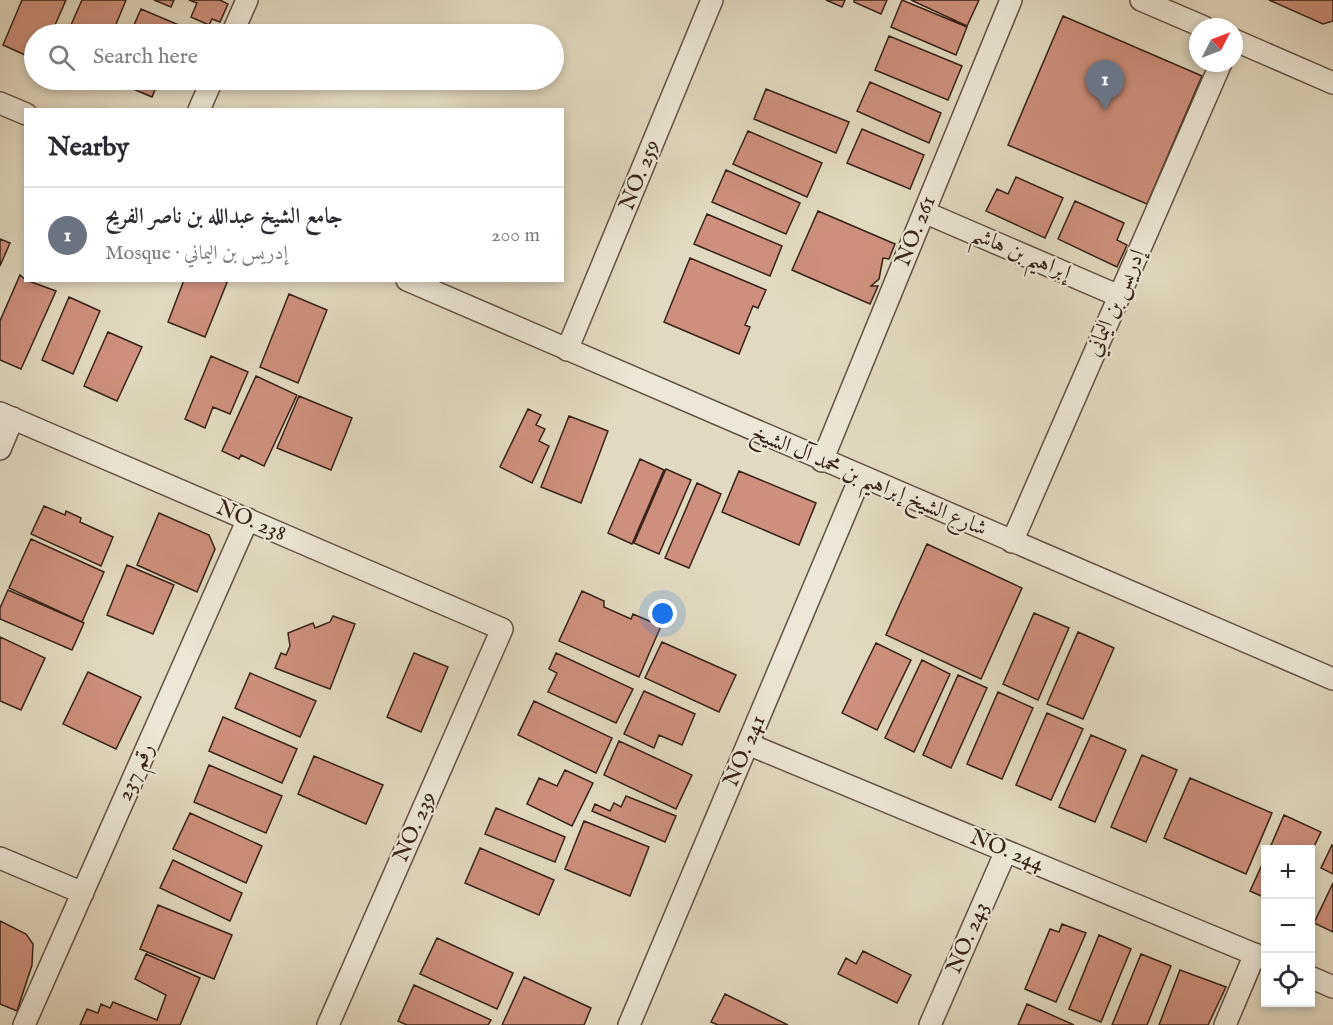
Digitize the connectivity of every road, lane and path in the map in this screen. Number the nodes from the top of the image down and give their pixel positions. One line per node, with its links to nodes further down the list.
1 (247, 0): 6 (street)
2 (712, 0): 17 (street, NO. 259)
3 (1011, 0): 14 (street, NO. 261)
4 (1141, 0): 5 (street)
5 (1189, 21)
6 (236, 24)
7 (1243, 44): 9 (street)
8 (1217, 72): 16 (street, إدريس بن اليماني)
9 (1333, 83)
10 (208, 90): 12 (street)
11 (0, 103): 13 (street)
12 (200, 108)
13 (24, 113)
14 (924, 212): 16 (street, إبراهيم بن هاشم); 20 (street, NO. 261)
15 (412, 282): 17 (street, شارع الشيخ إبراهيم بن محمد آل الشيخ)
16 (1119, 296): 23 (street, إدريس بن اليماني)
17 (567, 350): 20 (street, شارع الشيخ إبراهيم بن محمد آل الشيخ)
18 (6, 415): 19 (street); 22 (street, NO. 238)
19 (0, 449)
20 (822, 461): 21 (street, شارع الشيخ إبراهيم بن محمد آل الشيخ)
21 (860, 478): 23 (street, شارع الشيخ إبراهيم بن محمد آل الشيخ); 26 (street, NO. 241)
22 (248, 519): 24 (street, NO. 238); 29 (street, رقم 237)
23 (1012, 542): 25 (street, شارع الشيخ إبراهيم بن محمد آل الشيخ)
24 (502, 629): 34 (street, NO. 239)
25 (1333, 680)
26 (748, 744): 27 (street, NO. 244); 35 (street, NO. 241)
27 (1006, 851): 30 (street, NO. 244); 36 (street, NO. 243)
28 (0, 858): 29 (street)
29 (83, 893): 33 (street, رقم 237)
30 (1260, 956): 37 (street)
31 (1315, 979): 32 (street)
32 (1333, 987)
33 (24, 1025)
34 (328, 1025)
35 (629, 1025)
36 (930, 1025)
37 (1225, 1025)

